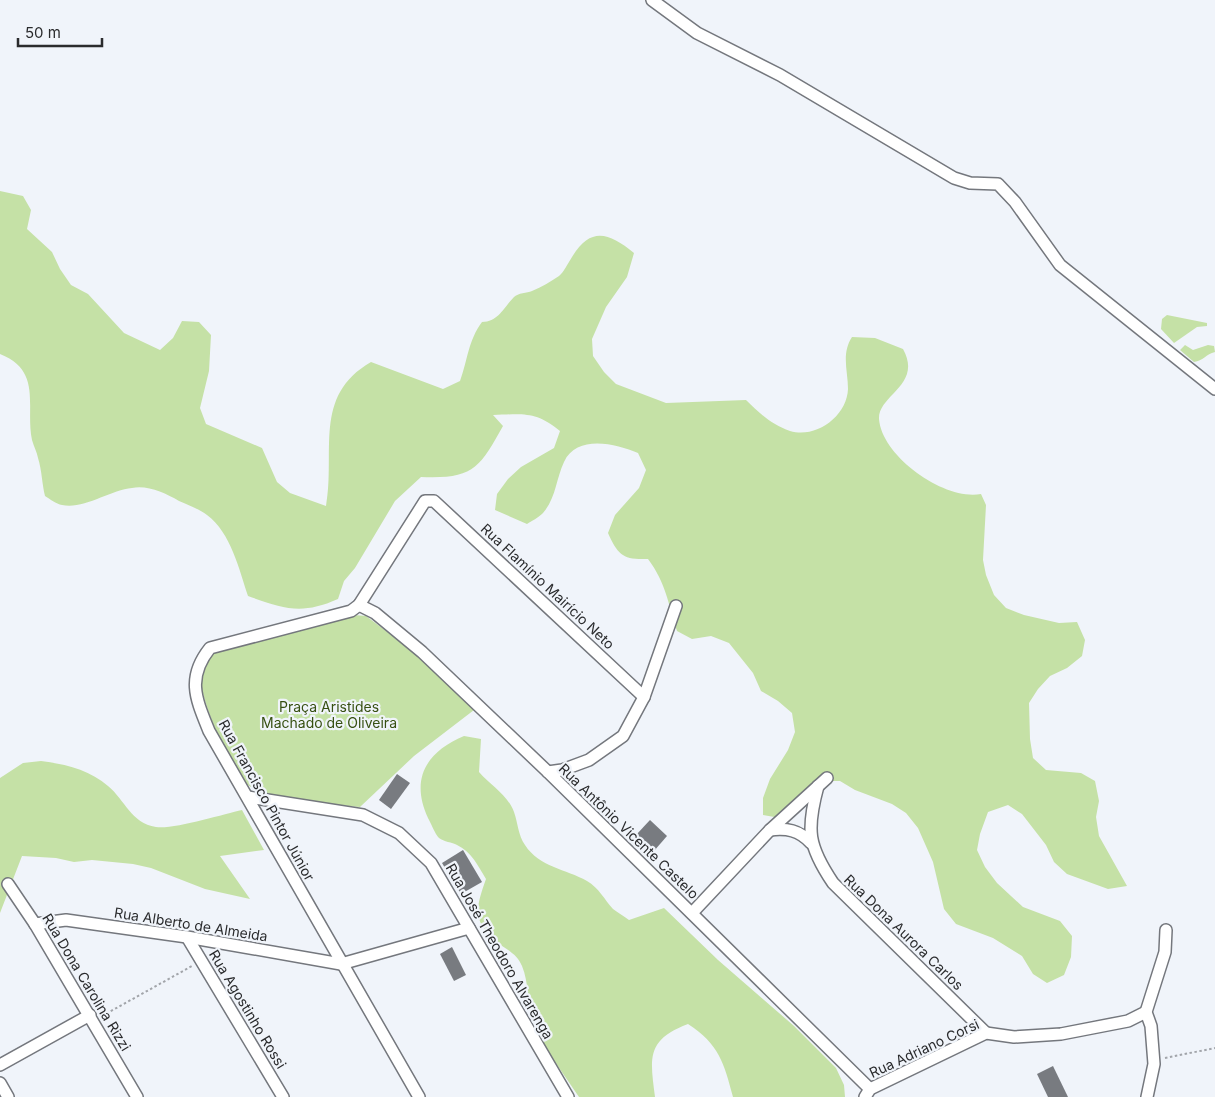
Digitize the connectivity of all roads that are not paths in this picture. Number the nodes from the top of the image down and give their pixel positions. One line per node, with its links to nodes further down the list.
1 (652, 0): 2 (street)
2 (1215, 389)
3 (359, 605): 5 (street, Rua Flamínio Mairício Neto); 6 (street, Rua Antônio Vicente Castelo); 7 (street, Rua Francisco Pintor Júnior)
4 (676, 606): 5 (street)
5 (644, 696): 6 (street)
6 (548, 772): 11 (street, Rua Antônio Vicente Castelo)
7 (248, 797): 13 (street, Rua José Theodoro Alvarenga); 16 (street, Rua Francisco Pintor Júnior)
8 (770, 830): 9 (street); 9 (street, Rua Dona Aurora Carlos); 11 (street)
9 (811, 843): 19 (street, Rua Dona Aurora Carlos)
10 (8, 884): 12 (street, Rua Dona Carolina Rizzi)
11 (692, 913): 22 (street, Rua Antônio Vicente Castelo)
12 (35, 924): 15 (street, Rua Alberto de Almeida); 18 (street, Rua Dona Carolina Rizzi)
13 (469, 928): 16 (street); 27 (street, Rua José Theodoro Alvarenga)
14 (1166, 930): 17 (street)
15 (187, 937): 16 (street, Rua Alberto de Almeida); 25 (street, Rua Agostinho Rossi)
16 (342, 964): 26 (street, Rua Francisco Pintor Júnior)
17 (1146, 1012): 19 (street, Rua Adriano Corsi); 28 (street)
18 (91, 1018): 20 (street); 24 (street, Rua Dona Carolina Rizzi)
19 (986, 1033): 22 (street, Rua Adriano Corsi)
20 (0, 1065)
21 (0, 1083): 23 (street)
22 (868, 1093)
23 (8, 1097)
24 (137, 1097)
25 (283, 1097)
26 (419, 1097)
27 (568, 1097)
28 (1147, 1097)

